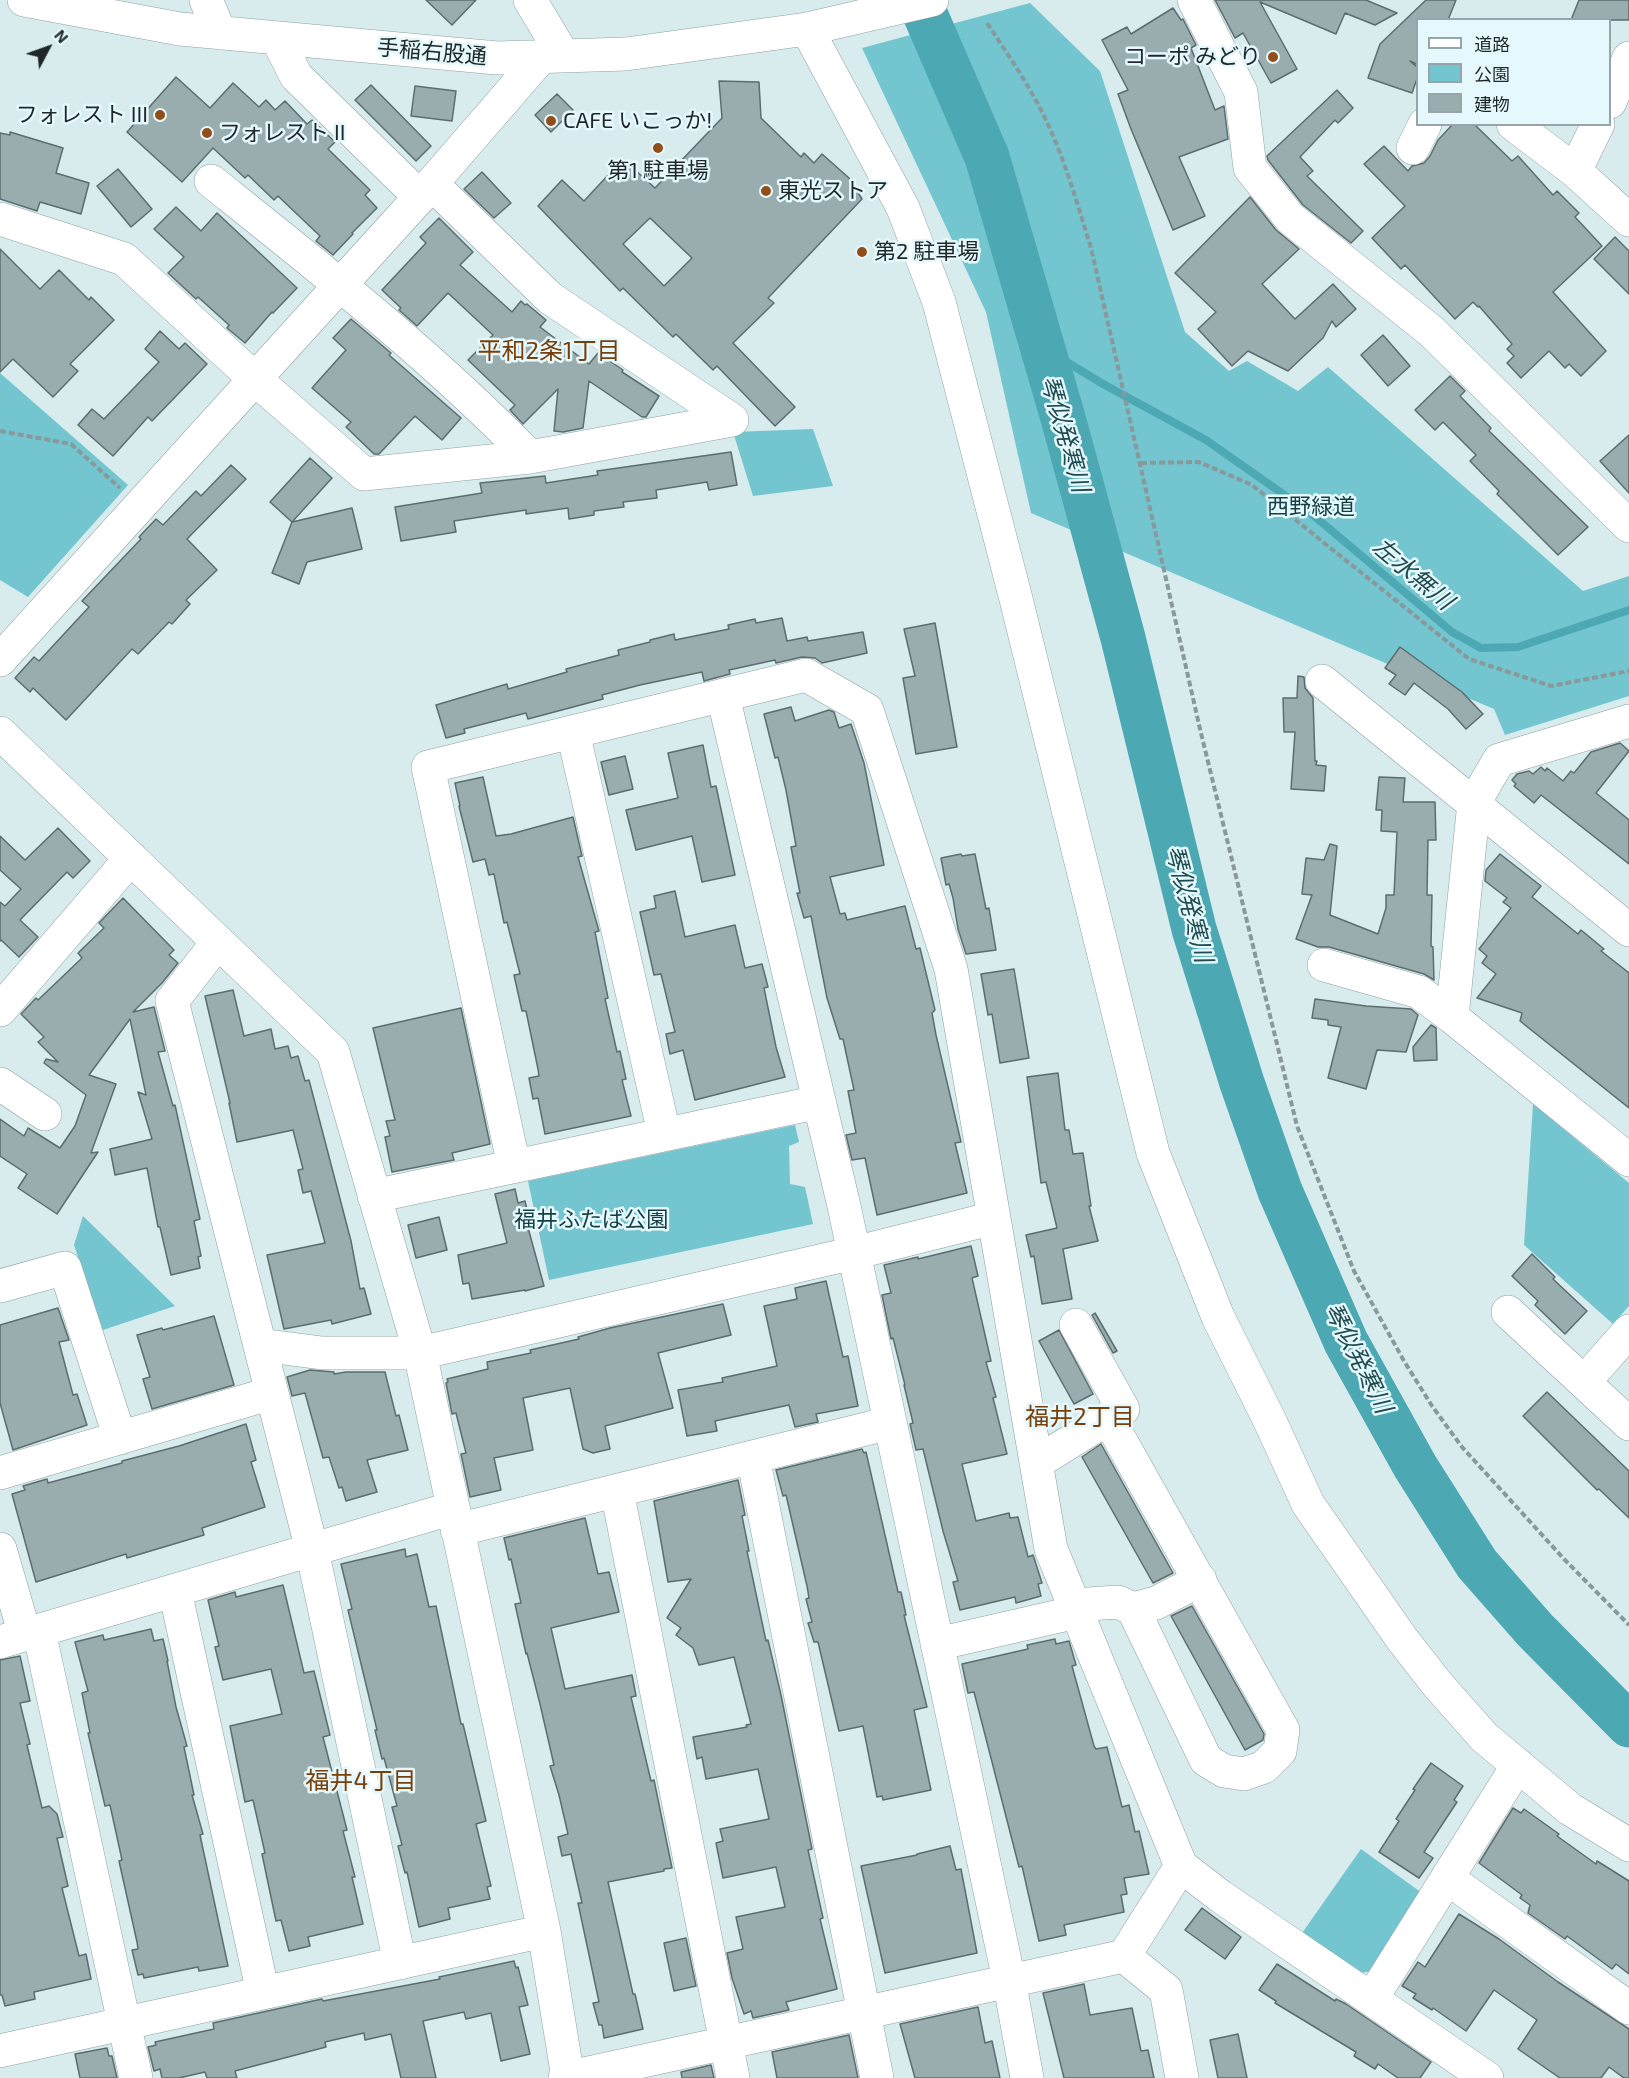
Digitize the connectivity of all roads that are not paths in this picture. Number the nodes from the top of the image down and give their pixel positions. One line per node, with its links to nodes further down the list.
1 (24, 0): 7 (street, 手稲右股通)
2 (206, 0): 7 (street)
3 (530, 0): 9 (street)
4 (932, 0): 6 (street, 手稲右股通)
5 (1194, 0): 22 (street)
6 (807, 29): 9 (street, 手稲右股通); 70 (street)
7 (220, 33): 8 (street, 手稲右股通)
8 (278, 38): 9 (street, 手稲右股通); 16 (street)
9 (552, 56): 16 (street)
10 (1629, 58): 11 (street)
11 (1618, 97)
12 (1516, 126): 14 (street)
13 (1597, 126): 14 (street)
14 (1575, 171): 18 (street)
15 (211, 181): 19 (street)
16 (426, 190): 19 (street); 21 (street)
17 (0, 219): 20 (street)
18 (1629, 220)
19 (340, 285): 20 (street); 21 (street)
20 (255, 379): 21 (street); 23 (street)
21 (530, 457)
22 (1629, 526)
23 (0, 660)
24 (1322, 681): 29 (street)
25 (723, 696): 27 (street); 37 (street); 43 (street)
26 (1629, 721): 29 (street)
27 (573, 732): 39 (street); 41 (street)
28 (0, 733): 30 (street)
29 (1474, 803): 31 (street); 35 (street)
30 (131, 858): 32 (street); 34 (street)
31 (1629, 930)
32 (218, 942): 42 (street); 49 (street)
33 (1324, 965): 35 (street)
34 (0, 1010)
35 (1452, 1017): 40 (street)
36 (0, 1084): 38 (street)
37 (819, 1102): 39 (street); 44 (street)
38 (45, 1114)
39 (664, 1133): 41 (street)
40 (1629, 1160)
41 (514, 1166): 42 (street)
42 (374, 1196): 50 (street)
43 (994, 1218): 44 (street); 58 (street)
44 (854, 1253): 50 (street); 54 (street)
45 (0, 1286): 56 (street)
46 (1508, 1312): 51 (street)
47 (1076, 1325): 53 (street)
48 (1629, 1331): 51 (street)
49 (260, 1345): 50 (street); 52 (street)
50 (420, 1353): 61 (street)
51 (1584, 1382): 55 (street)
52 (272, 1393): 56 (street); 63 (street)
53 (1108, 1418): 58 (street); 64 (street)
54 (890, 1422): 57 (street); 69 (street)
55 (1629, 1424)
56 (120, 1438): 59 (street)
57 (753, 1457): 60 (street); 81 (street)
58 (1036, 1463): 66 (street)
59 (0, 1473)
60 (617, 1491): 61 (street); 83 (street)
61 (455, 1520): 63 (street); 74 (street)
62 (0, 1549): 68 (street)
63 (312, 1550): 65 (street); 76 (street)
64 (1200, 1580): 67 (street); 67 (street)
65 (175, 1591): 68 (street); 78 (street)
66 (1076, 1608): 67 (street); 69 (street); 72 (street)
67 (1134, 1609)
68 (21, 1636): 82 (street)
69 (936, 1644): 77 (street)
70 (1518, 1765): 71 (street); 73 (street)
71 (1629, 1845)
72 (1181, 1866): 75 (street); 79 (street)
73 (1447, 1878): 79 (street); 80 (street)
74 (544, 1931): 76 (street); 86 (street)
75 (1124, 1956): 77 (street); 90 (street)
76 (400, 1963): 78 (street)
77 (1009, 1980): 81 (street); 89 (street)
78 (263, 1993): 82 (street)
79 (1372, 1998): 91 (street)
80 (1629, 2008)
81 (864, 2012): 83 (street); 88 (street)
82 (124, 2024): 84 (street); 85 (street)
83 (725, 2042): 86 (street); 87 (street)
84 (0, 2051)
85 (136, 2078)
86 (567, 2078)
87 (733, 2078)
88 (877, 2078)
89 (1027, 2078)
90 (1182, 2078)
91 (1487, 2078)

